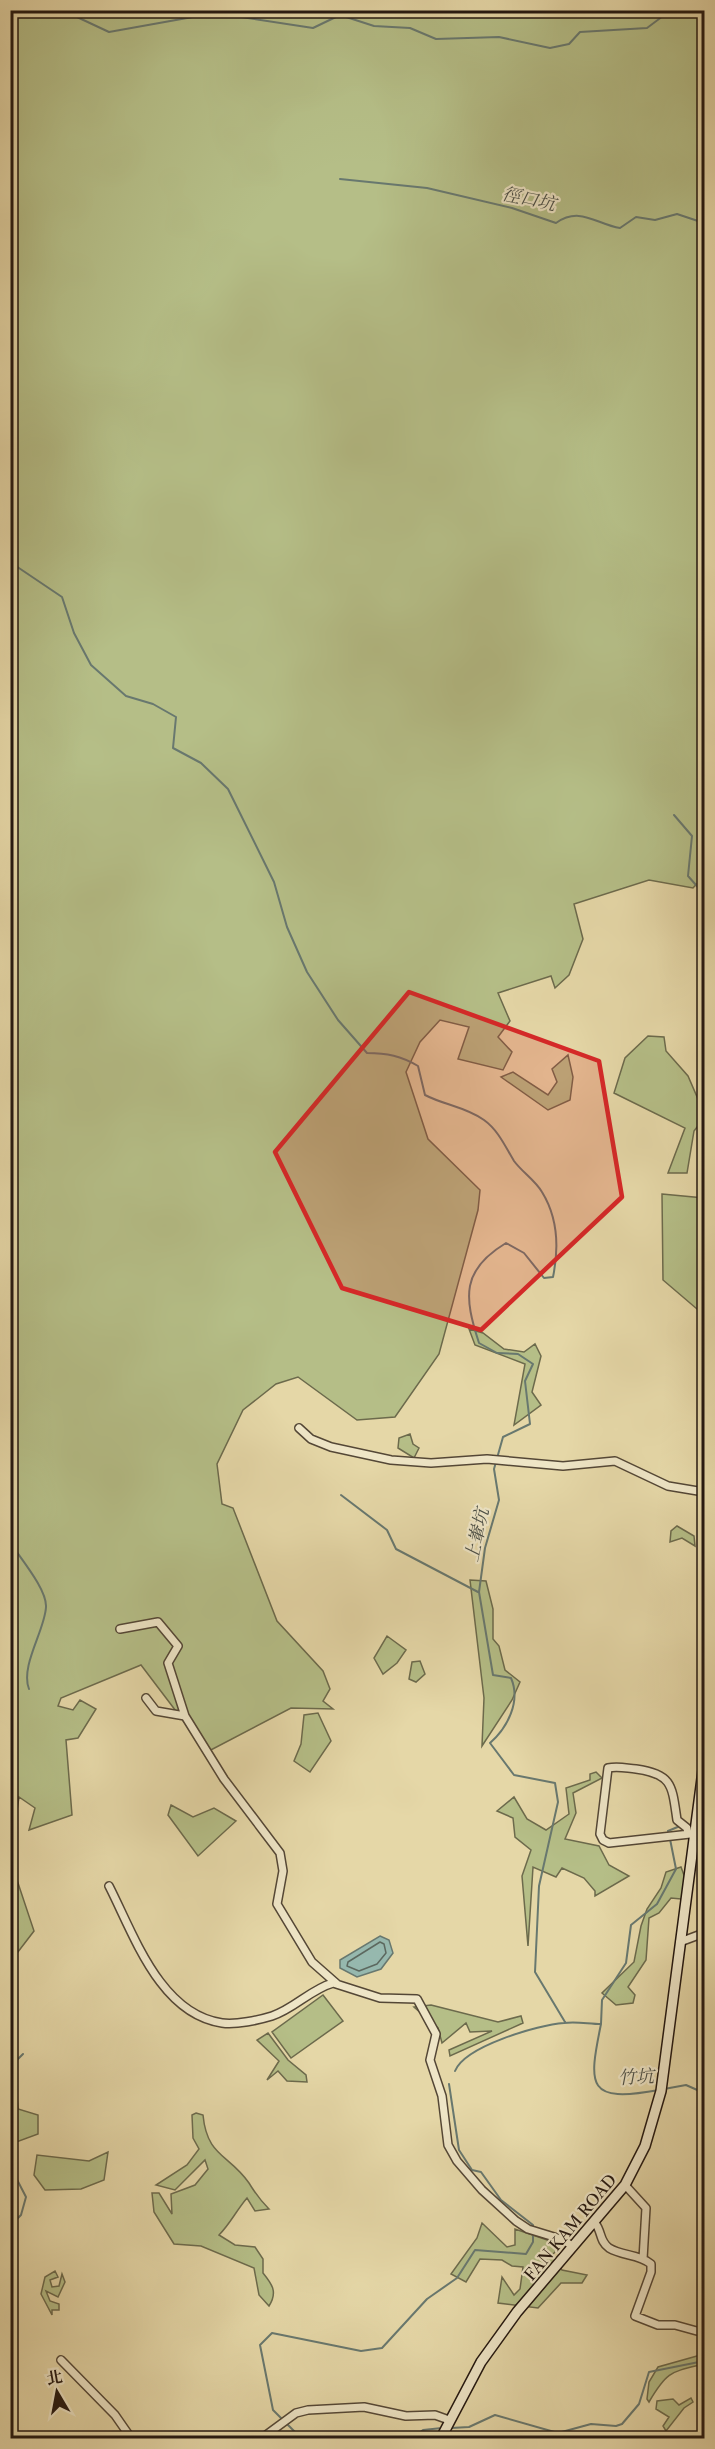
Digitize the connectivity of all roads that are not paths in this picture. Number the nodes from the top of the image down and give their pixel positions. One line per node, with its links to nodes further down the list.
1 (299, 1428): 2 (street)
2 (705, 1492)
3 (120, 1629): 5 (street)
4 (146, 1698): 5 (street)
5 (185, 1716): 11 (street)
6 (705, 1763): 7 (main road, FAN KAM ROAD)
7 (692, 1830): 7 (street); 10 (main road, FAN KAM ROAD)
8 (109, 1886): 11 (street)
9 (705, 1933): 10 (street)
10 (680, 1942): 12 (main road, FAN KAM ROAD)
11 (337, 1984): 14 (street)
12 (625, 2185): 13 (main road, FAN KAM ROAD); 15 (street)
13 (595, 2223): 14 (main road, FAN KAM ROAD); 15 (street)
14 (573, 2247): 18 (main road, FAN KAM ROAD)
15 (643, 2259): 16 (street)
16 (705, 2333)
17 (61, 2360): 19 (street)
18 (449, 2420): 20 (street); 21 (main road, FAN KAM ROAD)
19 (131, 2439)
20 (262, 2439)
21 (441, 2439)

